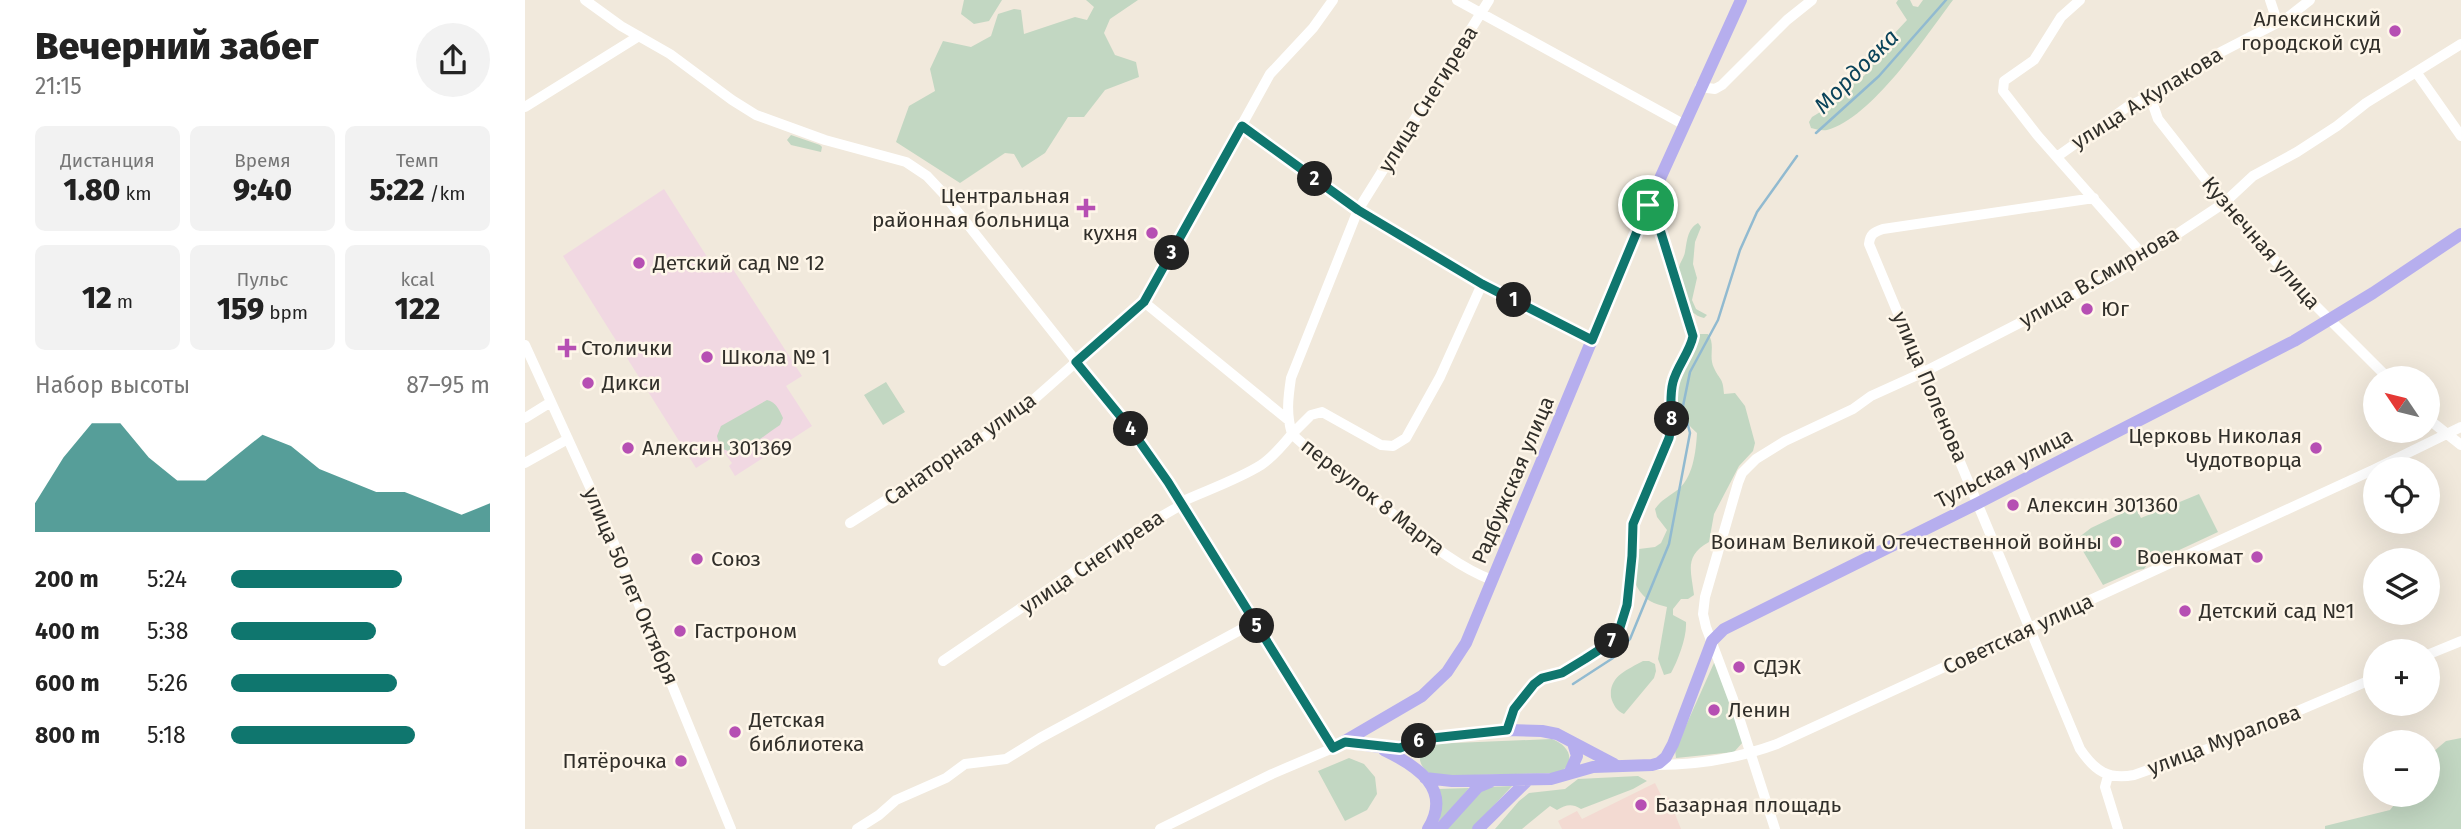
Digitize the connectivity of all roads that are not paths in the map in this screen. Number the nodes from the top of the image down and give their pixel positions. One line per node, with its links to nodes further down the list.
1 (585, 0): 12 (street)
2 (1333, 0): 19 (street, Санаторная улица)
3 (1457, 0): 10 (street)
4 (1489, 0): 10 (street, улица Снегирева)
5 (1741, 0): 15 (main road, Радбужская улица)
6 (1812, 0): 15 (street)
7 (2080, 0): 21 (street)
8 (2270, 0): 11 (street)
9 (2309, 0): 11 (street, улица А.Кулакова)
10 (1481, 14): 18 (street); 25 (street, улица Снегирева)
11 (2277, 21): 16 (street, улица А.Кулакова)
12 (639, 36): 17 (street); 33 (street)
13 (2461, 44): 14 (street, улица В.Смирнова)
14 (2416, 72): 20 (street); 23 (street, улица В.Смирнова)
15 (1700, 86): 18 (main road, Радбужская улица)
16 (2150, 96): 21 (street, улица А.Кулакова); 23 (street, Кузнечная улица)
17 (525, 107)
18 (1683, 124): 24 (main road, Радбужская улица)
19 (1242, 126): 25 (street); 29 (street, Санаторная улица)
20 (2461, 136)
21 (2058, 156): 22 (street)
22 (2094, 198): 27 (street); 35 (street, улица Поленова)
23 (2224, 203): 27 (street, улица В.Смирнова); 30 (street, Кузнечная улица)
24 (1648, 205): 31 (main road, Радбужская улица); 59 (street)
25 (1358, 210): 28 (street); 38 (street, улица Снегирева)
26 (2461, 234): 30 (main road, Тульская улица)
27 (2144, 256): 35 (street, улица В.Смирнова)
28 (1482, 284): 31 (street); 41 (street)
29 (1144, 302): 33 (street, Санаторная улица); 38 (street, переулок 8 Марта)
30 (2330, 320): 34 (street, Кузнечная улица); 49 (main road, Тульская улица)
31 (1592, 340): 51 (main road, Радбужская улица)
32 (525, 345): 36 (street, улица 50 лет Октября)
33 (1076, 362): 48 (street); 50 (street, Санаторная улица)
34 (2376, 366)
35 (1924, 372): 49 (street, улица Поленова); 54 (street, улица В.Смирнова)
36 (551, 402): 37 (street); 43 (street, улица 50 лет Октября)
37 (525, 418)
38 (1287, 419): 41 (street, улица Снегирева)
39 (2440, 427): 42 (street)
40 (2461, 427): 42 (street, Советская улица)
41 (1292, 433): 48 (street, улица Снегирева); 51 (street, переулок 8 Марта)
42 (2449, 433): 44 (street); 45 (street, Советская улица)
43 (568, 439): 46 (street); 72 (street, улица 50 лет Октября)
44 (2461, 445)
45 (2400, 457)
46 (525, 463)
47 (2363, 475): 53 (street, Советская улица)
48 (1181, 502): 52 (street); 57 (street, улица Снегирева)
49 (1978, 503): 53 (street, улица Поленова); 54 (main road, Тульская улица)
50 (850, 523)
51 (1492, 580): 62 (main road, Радбужская улица)
52 (1255, 622): 62 (street); 73 (street)
53 (2030, 628): 64 (street, Советская улица); 69 (street, улица Поленова)
54 (1712, 641): 64 (street); 65 (main road)
55 (2461, 641): 56 (street)
56 (2440, 650)
57 (943, 661)
58 (2363, 683): 69 (street, улица Муралова)
59 (1507, 730): 60 (main road); 61 (main road)
60 (1423, 739): 63 (main road); 67 (main road)
61 (1573, 743): 66 (main road); 68 (main road)
62 (1339, 745): 63 (main road); 74 (street, Радбужская улица)
63 (1377, 747): 67 (main road)
64 (1751, 753): 65 (street, Советская улица); 78 (street)
65 (1651, 765): 66 (main road)
66 (1619, 766): 68 (main road)
67 (1420, 774): 71 (main road); 75 (main road)
68 (1569, 774): 70 (main road)
69 (2108, 776): 79 (street)
70 (1528, 779): 71 (main road); 77 (main road)
71 (1494, 781): 76 (main road)
72 (731, 829)
73 (856, 829)
74 (1160, 829)
75 (1428, 829)
76 (1440, 829)
77 (1478, 829)
78 (1775, 829)
79 (2118, 829)

